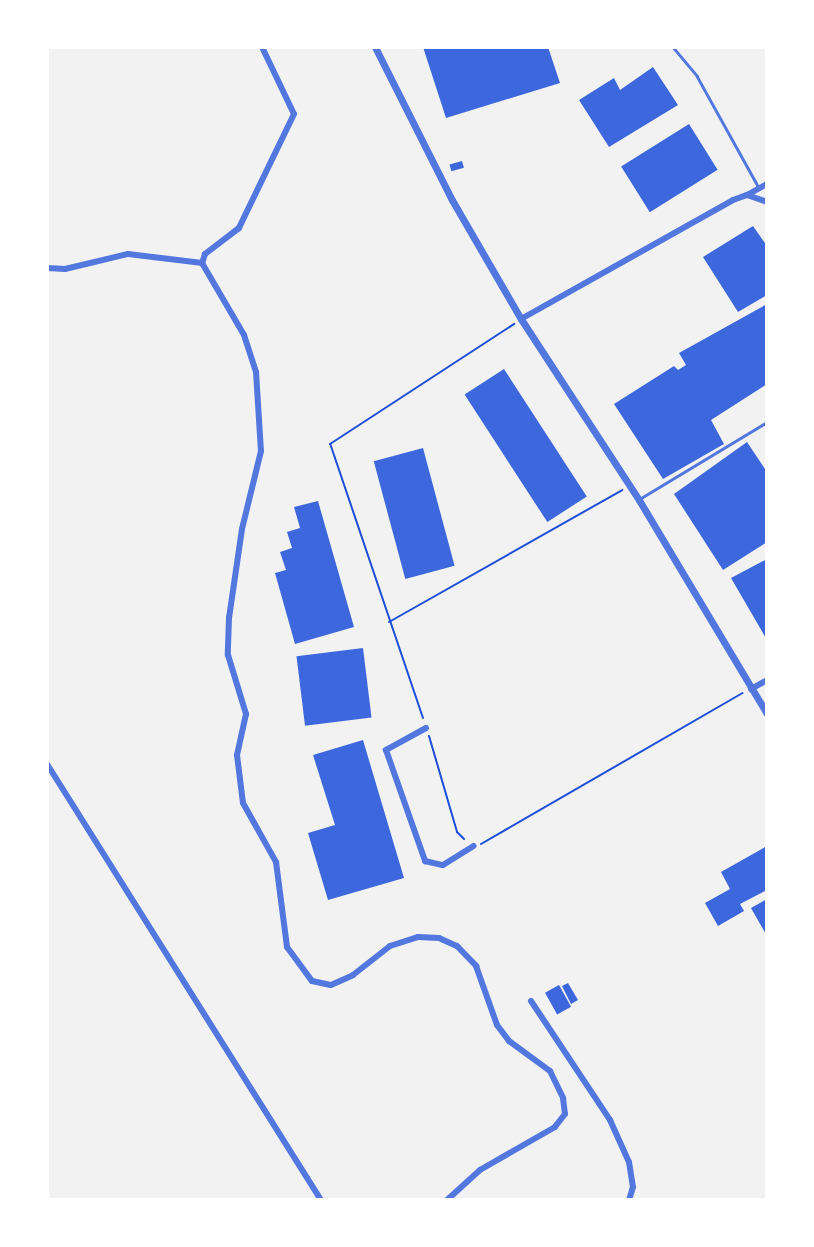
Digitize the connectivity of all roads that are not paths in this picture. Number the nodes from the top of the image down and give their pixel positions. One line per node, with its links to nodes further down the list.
1 (262, 47): 8 (street)
2 (375, 47): 10 (street)
3 (673, 47): 5 (lane)
4 (767, 184): 5 (street)
5 (760, 188): 6 (street)
6 (747, 195): 7 (street); 10 (street)
7 (767, 202)
8 (202, 263): 9 (street); 21 (street)
9 (47, 268)
10 (521, 319): 12 (street)
11 (767, 422): 12 (lane)
12 (639, 500): 14 (street)
13 (767, 680): 14 (street)
14 (751, 689): 15 (street)
15 (767, 714)
16 (426, 728): 18 (street)
17 (47, 764): 20 (street)
18 (473, 846)
19 (531, 1001): 22 (street)
20 (321, 1200)
21 (447, 1200)
22 (629, 1200)

